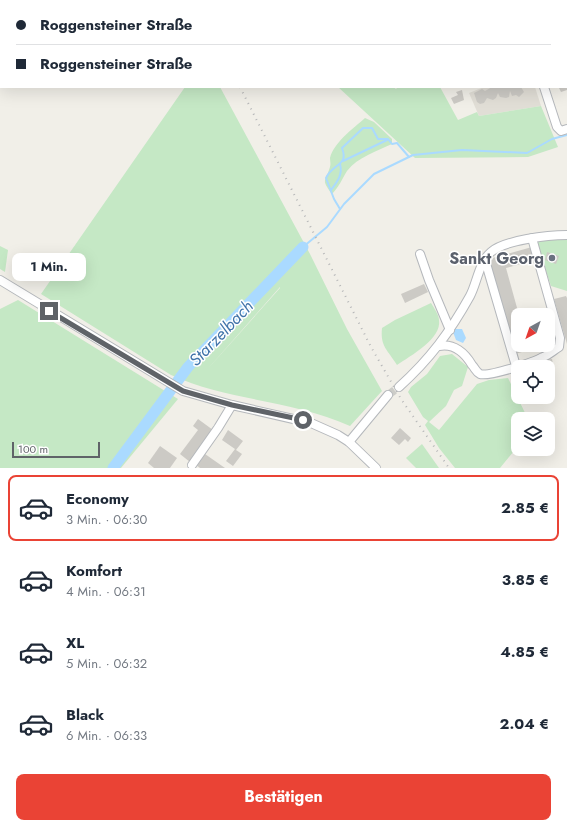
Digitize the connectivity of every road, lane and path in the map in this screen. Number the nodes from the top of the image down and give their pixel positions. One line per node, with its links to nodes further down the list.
1 (544, 88): 2 (street)
2 (567, 129)
3 (567, 235): 4 (street)
4 (532, 238): 6 (street); 11 (street)
5 (420, 254): 8 (street)
6 (485, 260): 8 (street); 10 (street)
7 (0, 280): 15 (street)
8 (450, 330): 9 (street)
9 (440, 346): 12 (street); 13 (street)
10 (514, 360)
11 (536, 360)
12 (511, 368)
13 (399, 387)
14 (388, 395): 16 (street)
15 (232, 405): 16 (street); 17 (street)
16 (349, 442): 18 (street)
17 (192, 465)
18 (376, 468)

